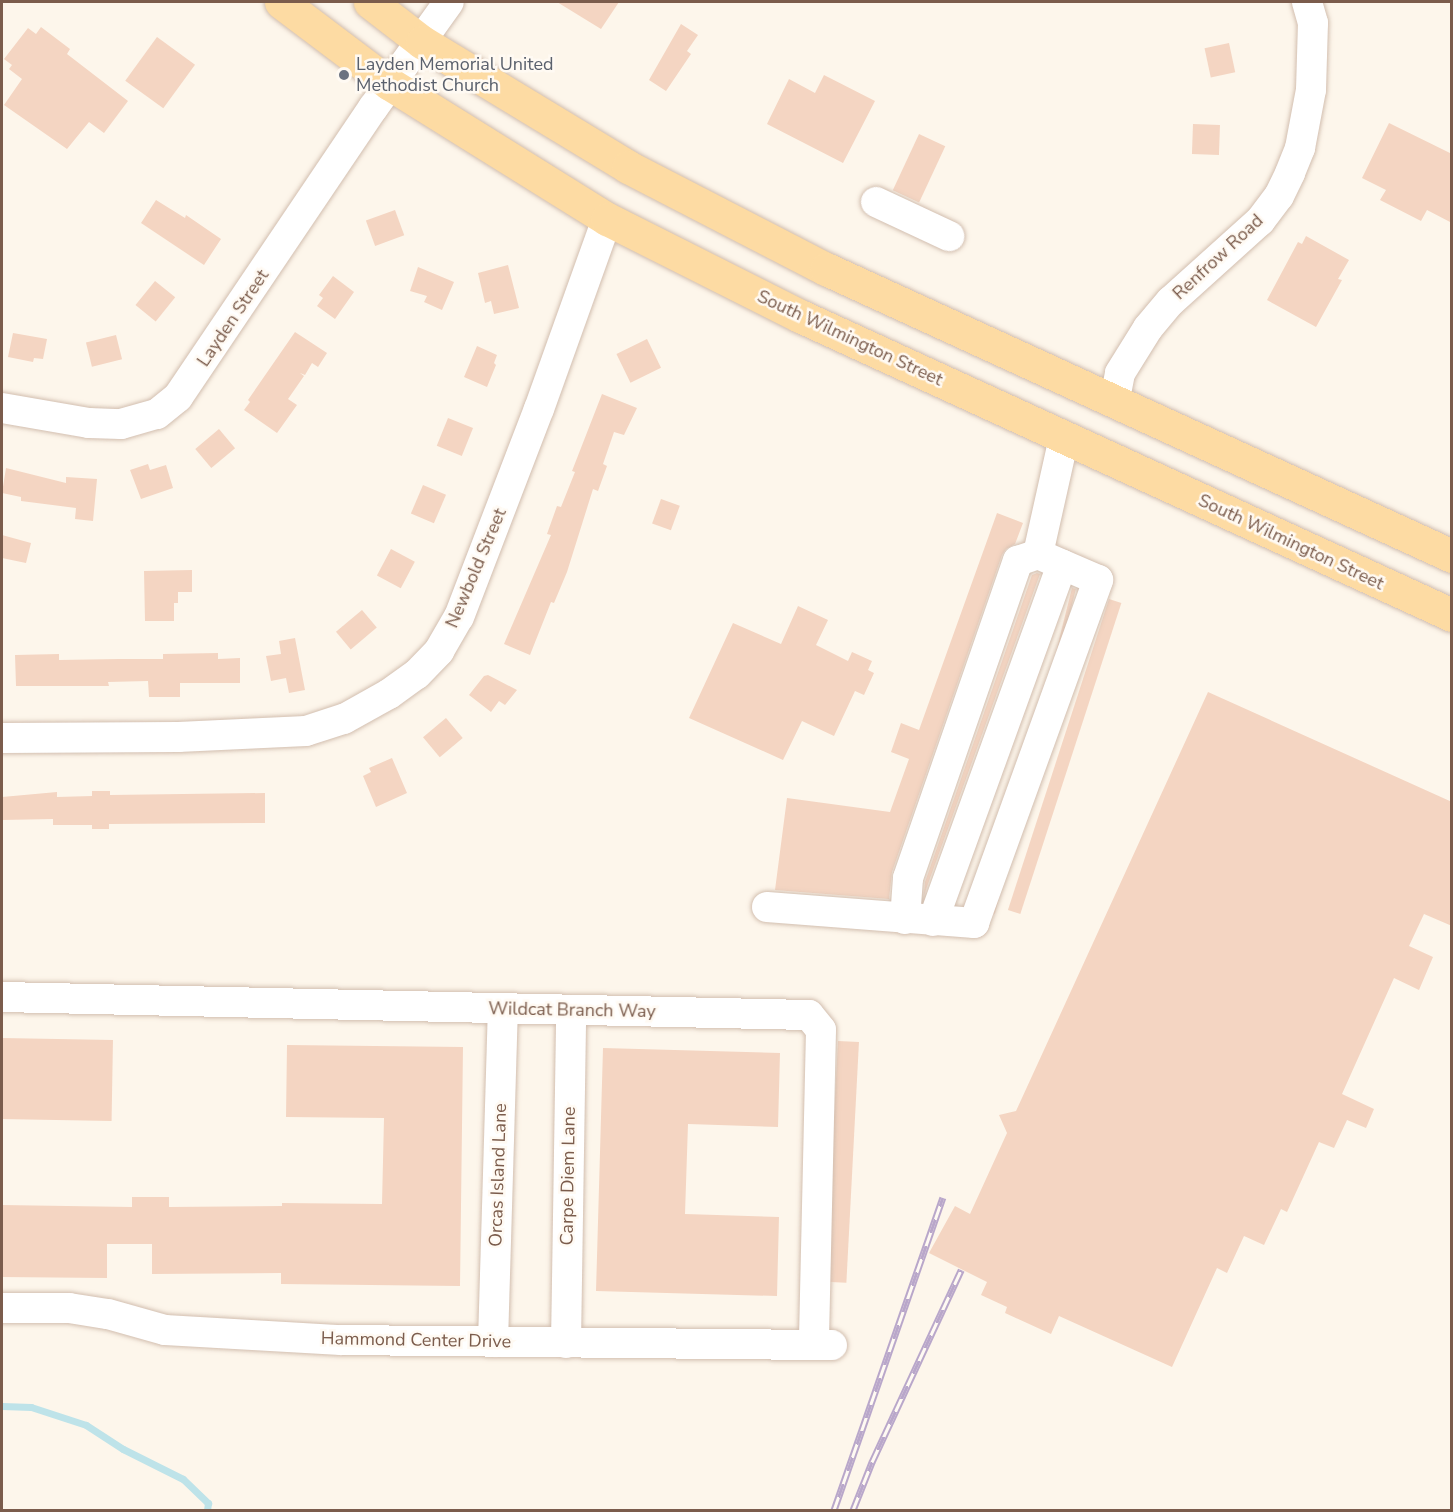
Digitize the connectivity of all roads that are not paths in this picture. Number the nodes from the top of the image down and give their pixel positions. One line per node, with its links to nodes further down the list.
1 (281, 2): 6 (main road, South Wilmington Street)
2 (370, 2): 5 (main road)
3 (449, 2): 5 (street, Layden Street)
4 (1307, 2): 10 (street, Renfrow Road)
5 (422, 42): 6 (street, Layden Street); 10 (main road)
6 (390, 84): 8 (main road, South Wilmington Street); 11 (street, Layden Street)
7 (876, 202): 9 (street)
8 (607, 219): 12 (main road, South Wilmington Street); 16 (street, Newbold Street)
9 (950, 236)
10 (1115, 399): 13 (main road)
11 (2, 408)
12 (1064, 438): 14 (street); 15 (main road, South Wilmington Street)
13 (1452, 556)
14 (1050, 559): 18 (street); 18 (street); 18 (street)
15 (1452, 615)
16 (2, 738)
17 (767, 907): 18 (street)
18 (919, 920)
19 (2, 997): 20 (street, Wildcat Branch Way)
20 (503, 1008): 21 (street, Wildcat Branch Way); 23 (street, Orcas Island Lane)
21 (571, 1010): 24 (street, Carpe Diem Lane); 25 (street, Wildcat Branch Way)
22 (2, 1308): 23 (street, Hammond Center Drive)
23 (493, 1342): 24 (street, Hammond Center Drive)
24 (566, 1343): 25 (street, Hammond Center Drive)
25 (824, 1345)

